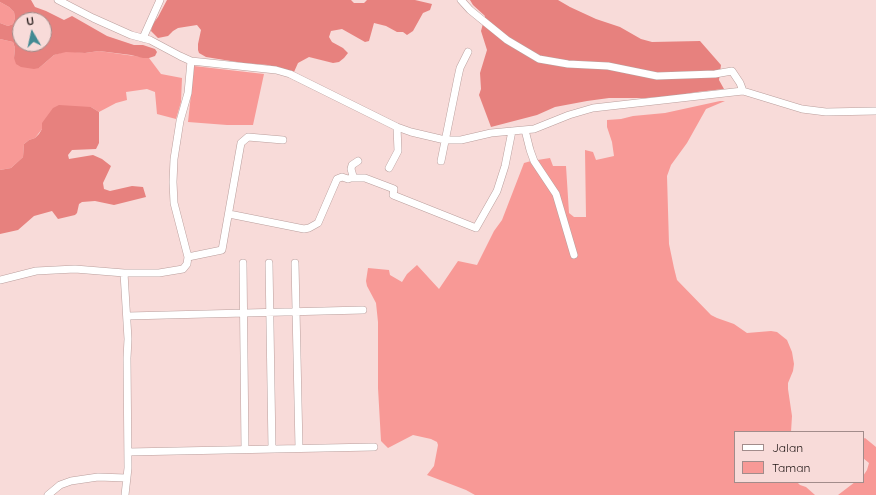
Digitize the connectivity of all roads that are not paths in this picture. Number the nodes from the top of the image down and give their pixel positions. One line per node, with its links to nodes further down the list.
1 (160, 0): 4 (street)
2 (461, 0): 7 (street)
3 (63, 1): 4 (street)
4 (143, 38): 6 (street)
5 (468, 52): 13 (street)
6 (191, 60): 9 (street); 20 (street)
7 (743, 92): 8 (street); 10 (street)
8 (876, 111)
9 (398, 127): 13 (street); 16 (street)
10 (526, 130): 11 (street); 19 (street)
11 (512, 131): 13 (street); 17 (street)
12 (283, 140): 18 (street)
13 (445, 140): 15 (street)
14 (358, 161): 17 (street)
15 (441, 161)
16 (389, 168)
17 (351, 178): 18 (street)
18 (229, 214): 20 (street)
19 (574, 255)
20 (188, 257): 24 (street)
21 (243, 263): 28 (street)
22 (269, 263): 29 (street)
23 (295, 263): 27 (street)
24 (124, 273): 25 (street); 30 (street)
25 (0, 280)
26 (363, 310): 27 (street)
27 (296, 312): 29 (street); 32 (street)
28 (243, 313): 29 (street); 30 (street); 33 (street)
29 (270, 313): 34 (street)
30 (128, 316): 35 (street)
31 (374, 446): 32 (street)
32 (299, 448): 34 (street)
33 (245, 449): 34 (street); 35 (street)
34 (272, 449)
35 (128, 452): 36 (street)
36 (126, 478): 37 (street); 38 (street)
37 (48, 495)
38 (125, 495)

